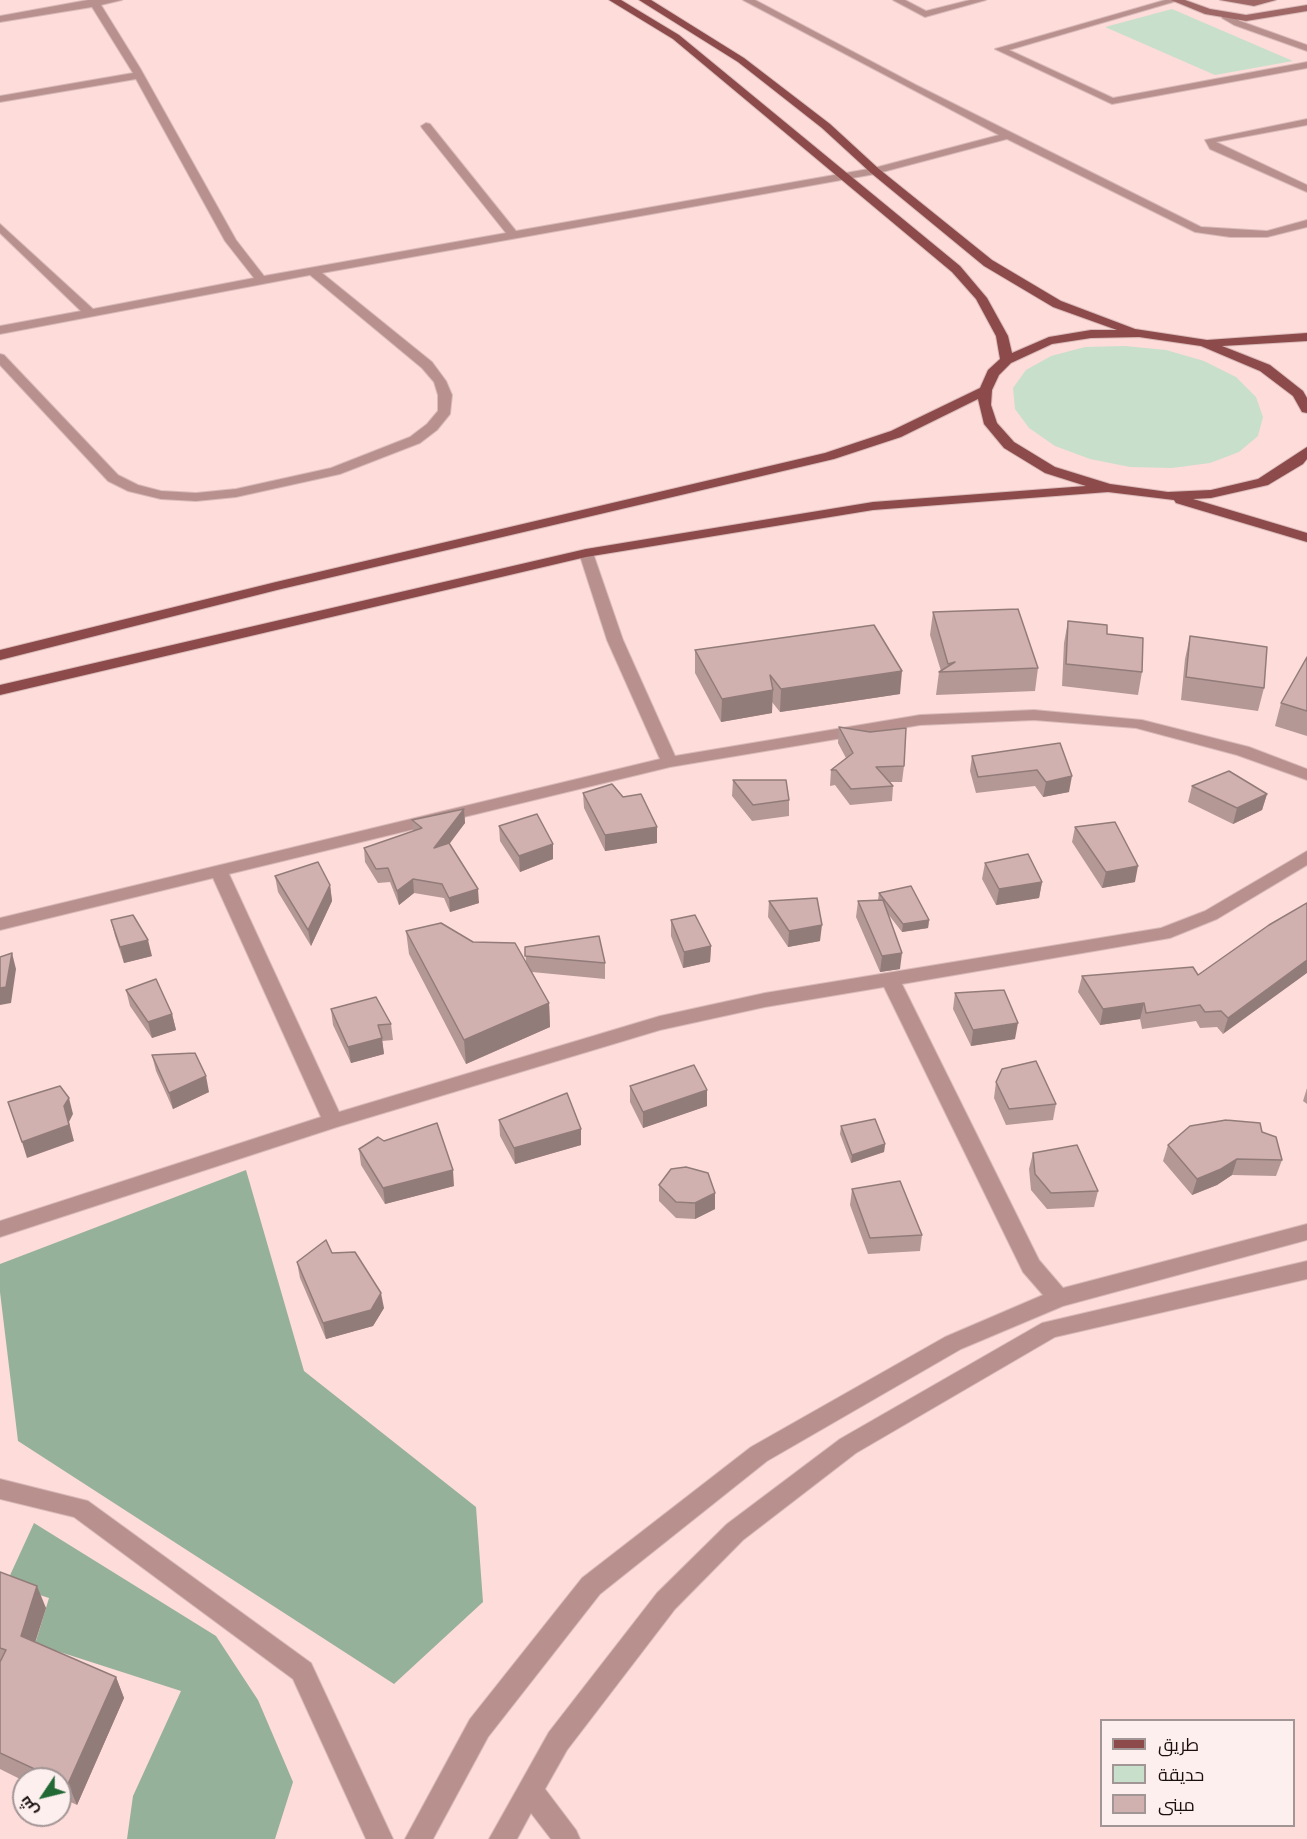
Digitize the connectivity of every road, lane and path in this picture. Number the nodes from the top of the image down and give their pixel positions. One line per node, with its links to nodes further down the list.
1 (117, 0): 10 (street)
2 (614, 0): 23 (main road)
3 (644, 0): 22 (main road)
4 (748, 0): 21 (street)
5 (898, 0): 6 (street)
6 (981, 0)
7 (1175, 0): 12 (main road); 15 (street)
8 (1225, 0): 9 (main road)
9 (1271, 0)
10 (95, 2): 13 (street); 16 (street)
11 (1307, 8): 12 (main road)
12 (1225, 16): 14 (street)
13 (0, 19)
14 (1307, 48)
15 (1307, 65)
16 (137, 72): 17 (street); 18 (street); 29 (street)
17 (0, 91)
18 (0, 99)
19 (1307, 122): 24 (street)
20 (426, 126): 27 (street)
21 (1008, 136): 22 (street); 25 (street)
22 (875, 171): 23 (street); 32 (main road)
23 (844, 177): 27 (street); 36 (main road)
24 (1307, 189)
25 (1307, 223)
26 (0, 227): 30 (street)
27 (513, 235): 28 (street)
28 (312, 271): 29 (street); 35 (street)
29 (261, 280): 30 (street)
30 (90, 313): 31 (street)
31 (0, 330)
32 (1139, 333): 34 (main road); 36 (main road)
33 (1307, 337): 34 (main road)
34 (1204, 343): 38 (main road)
35 (0, 358)
36 (1007, 360): 37 (main road)
37 (985, 390): 40 (main road); 44 (main road)
38 (1307, 409)
39 (1307, 451): 41 (main road)
40 (1108, 488): 41 (main road); 43 (main road)
41 (1168, 496): 42 (main road)
42 (1307, 538)
43 (586, 553): 45 (main road); 46 (street)
44 (0, 655)
45 (0, 690)
46 (670, 762): 47 (street); 49 (street)
47 (1307, 775)
48 (1307, 857): 51 (street)
49 (219, 871): 50 (street); 52 (street)
50 (0, 924)
51 (890, 979): 52 (street); 56 (street)
52 (333, 1121): 53 (street)
53 (0, 1229)
54 (1307, 1232): 56 (street)
55 (1307, 1270): 58 (street)
56 (1059, 1298): 60 (street)
57 (0, 1490): 59 (street)
58 (530, 1790): 61 (street); 62 (street)
59 (380, 1839)
60 (418, 1839)
61 (502, 1839)
62 (567, 1839)

